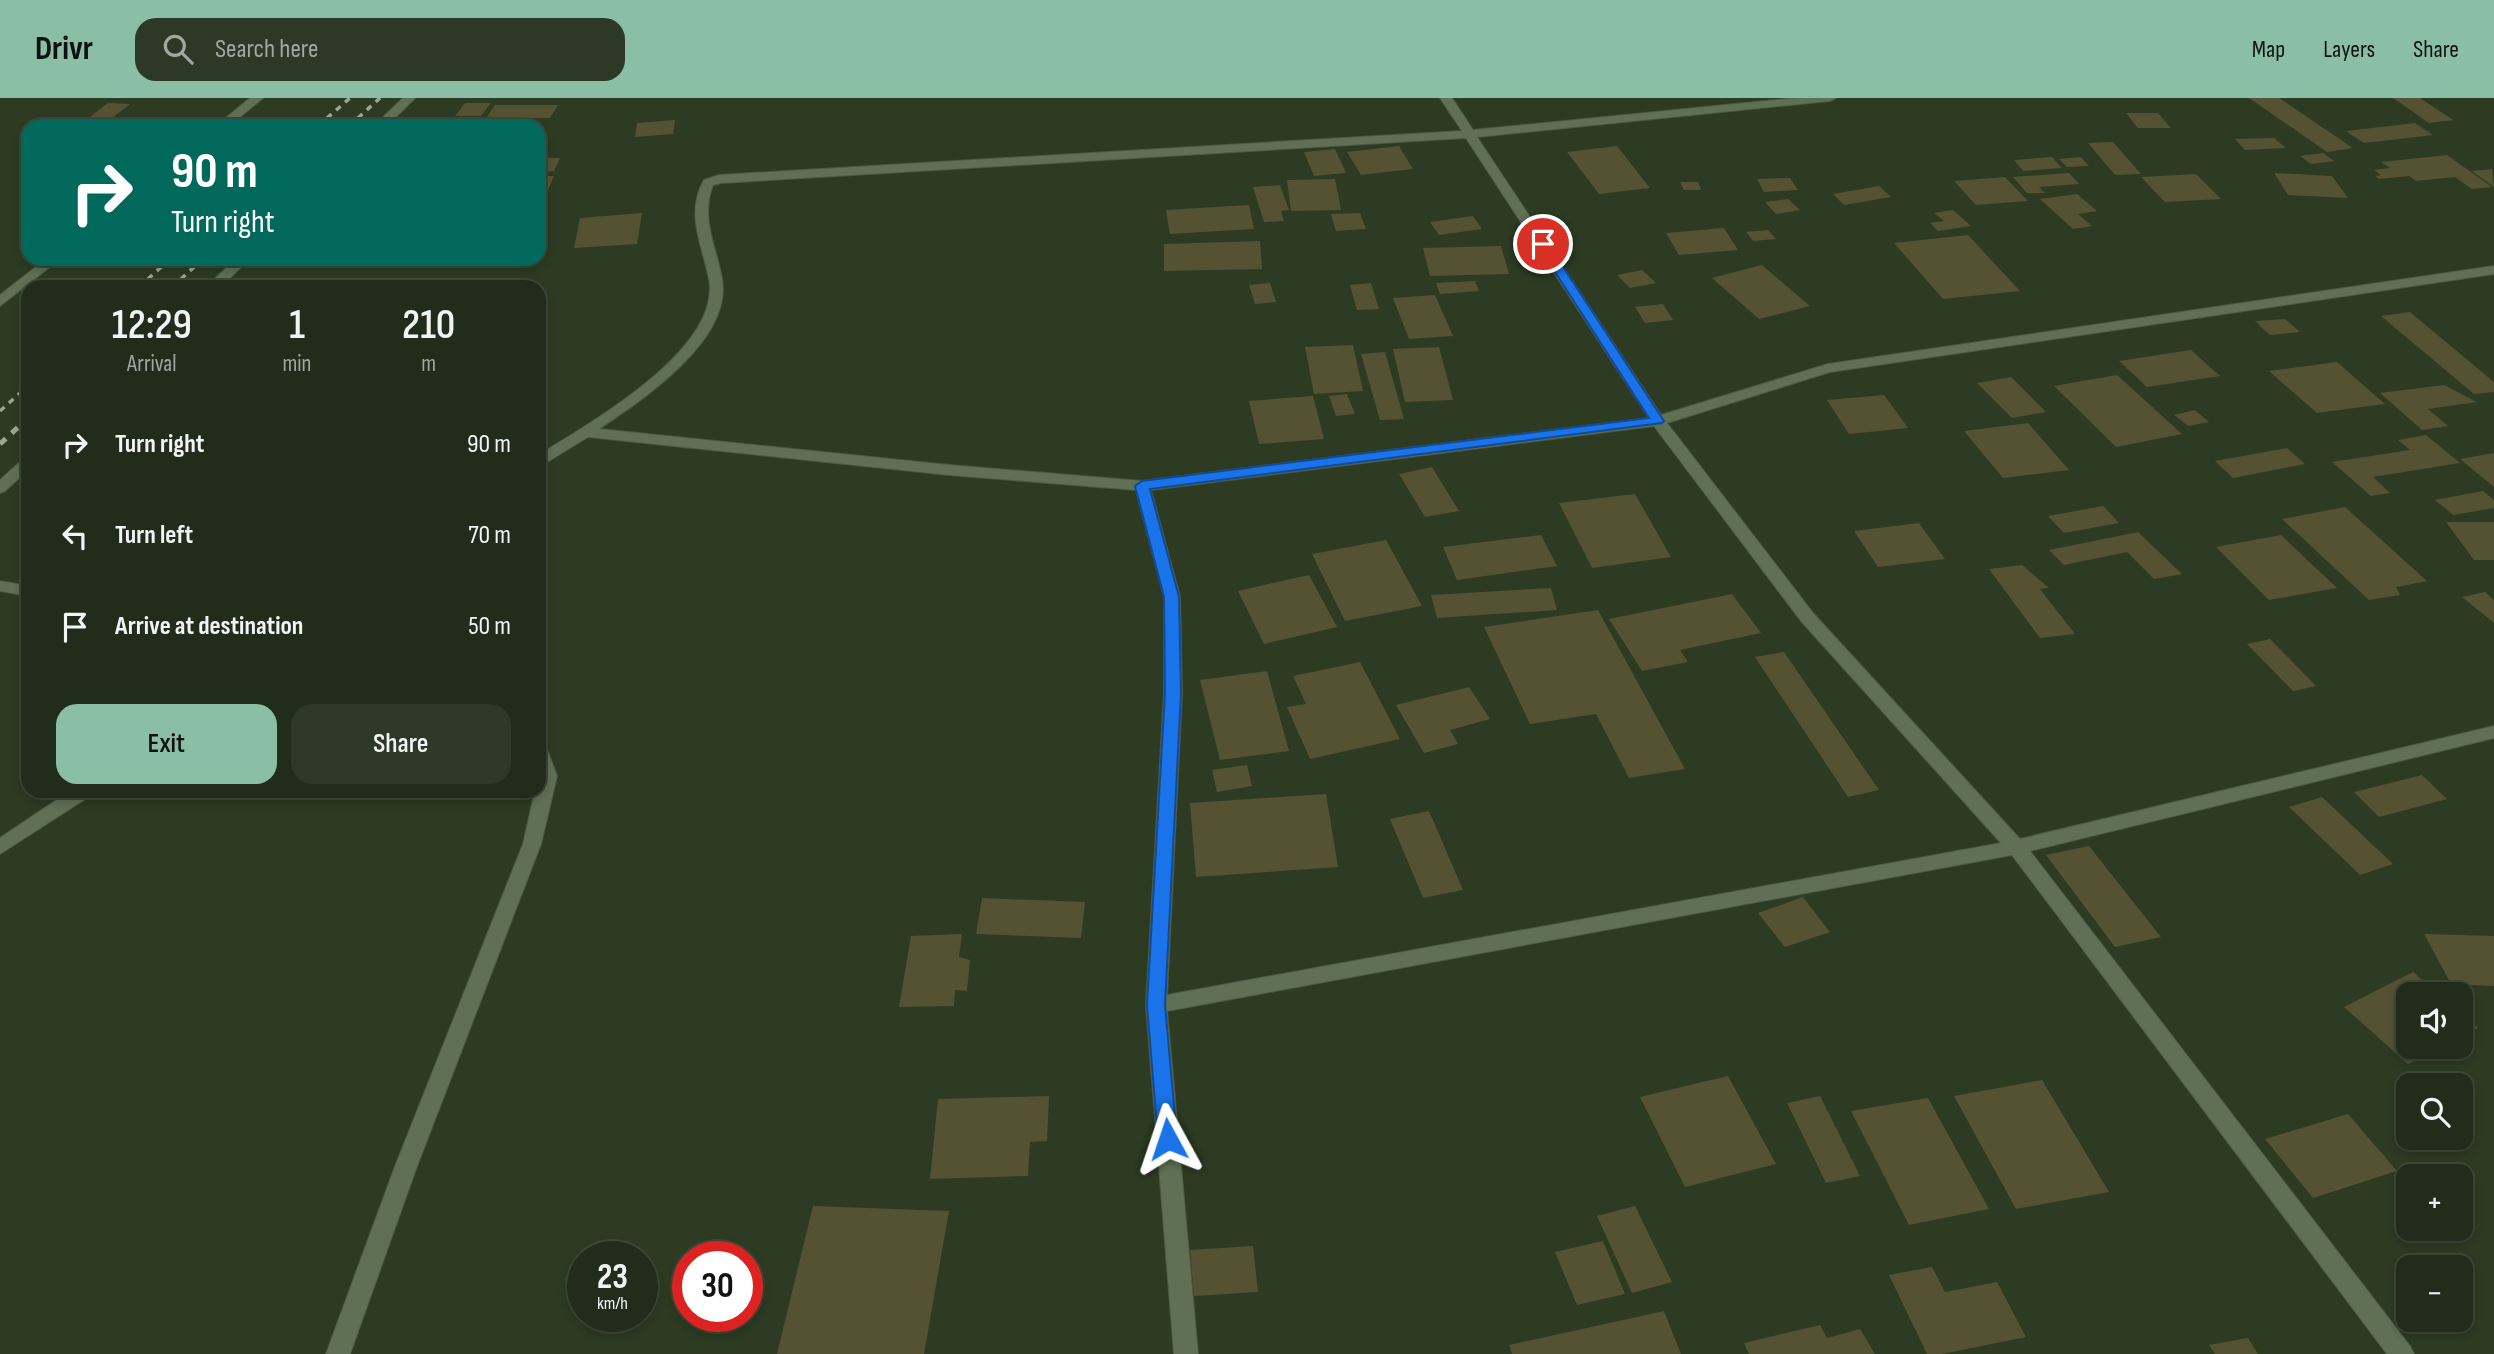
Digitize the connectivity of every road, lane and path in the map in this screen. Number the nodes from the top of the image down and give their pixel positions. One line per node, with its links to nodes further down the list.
1 (257, 98): 5 (street)
2 (409, 98): 6 (street)
3 (1446, 98): 7 (street)
4 (1830, 98): 7 (street)
5 (231, 119)
6 (387, 119)
7 (1471, 134): 15 (street); 16 (street)
8 (45, 266): 11 (street)
9 (236, 266): 12 (street)
10 (2494, 270): 15 (street)
11 (28, 280)
12 (221, 280)
13 (21, 285): 14 (street)
14 (0, 302)
15 (1658, 421): 19 (street); 27 (street)
16 (584, 432): 17 (street); 19 (street)
17 (546, 457)
18 (21, 468): 20 (street)
19 (1142, 486): 28 (street)
20 (0, 488)
21 (0, 586): 22 (street)
22 (21, 590)
23 (2494, 732): 27 (street)
24 (74, 798): 26 (street)
25 (543, 798): 29 (street)
26 (0, 847)
27 (2015, 847): 28 (street); 31 (street)
28 (1156, 1005): 30 (street)
29 (338, 1354)
30 (1186, 1354)
31 (2402, 1354)

